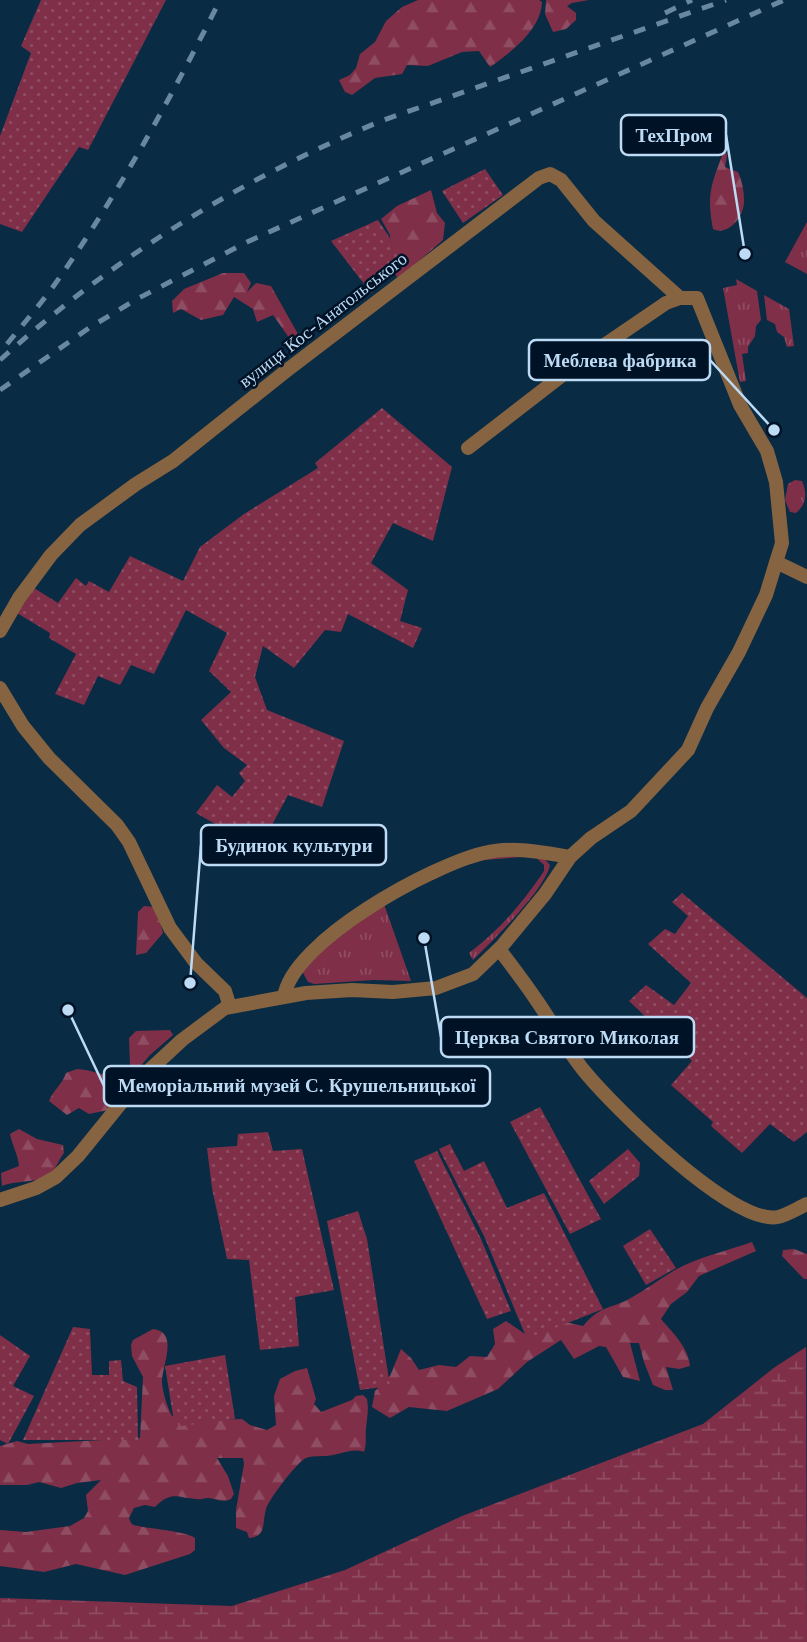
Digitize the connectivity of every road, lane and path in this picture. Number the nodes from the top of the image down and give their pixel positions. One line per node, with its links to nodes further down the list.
1 (680, 298): 2 (street); 3 (street); 5 (street, вулиця Кос-Анатольського)
2 (468, 448)
3 (776, 562): 4 (street); 7 (street)
4 (807, 577)
5 (0, 631)
6 (0, 688): 10 (street)
7 (570, 857): 8 (street); 9 (street)
8 (499, 949): 9 (street); 12 (street)
9 (284, 997): 10 (street)
10 (230, 1007): 11 (street)
11 (0, 1200)
12 (807, 1205)

